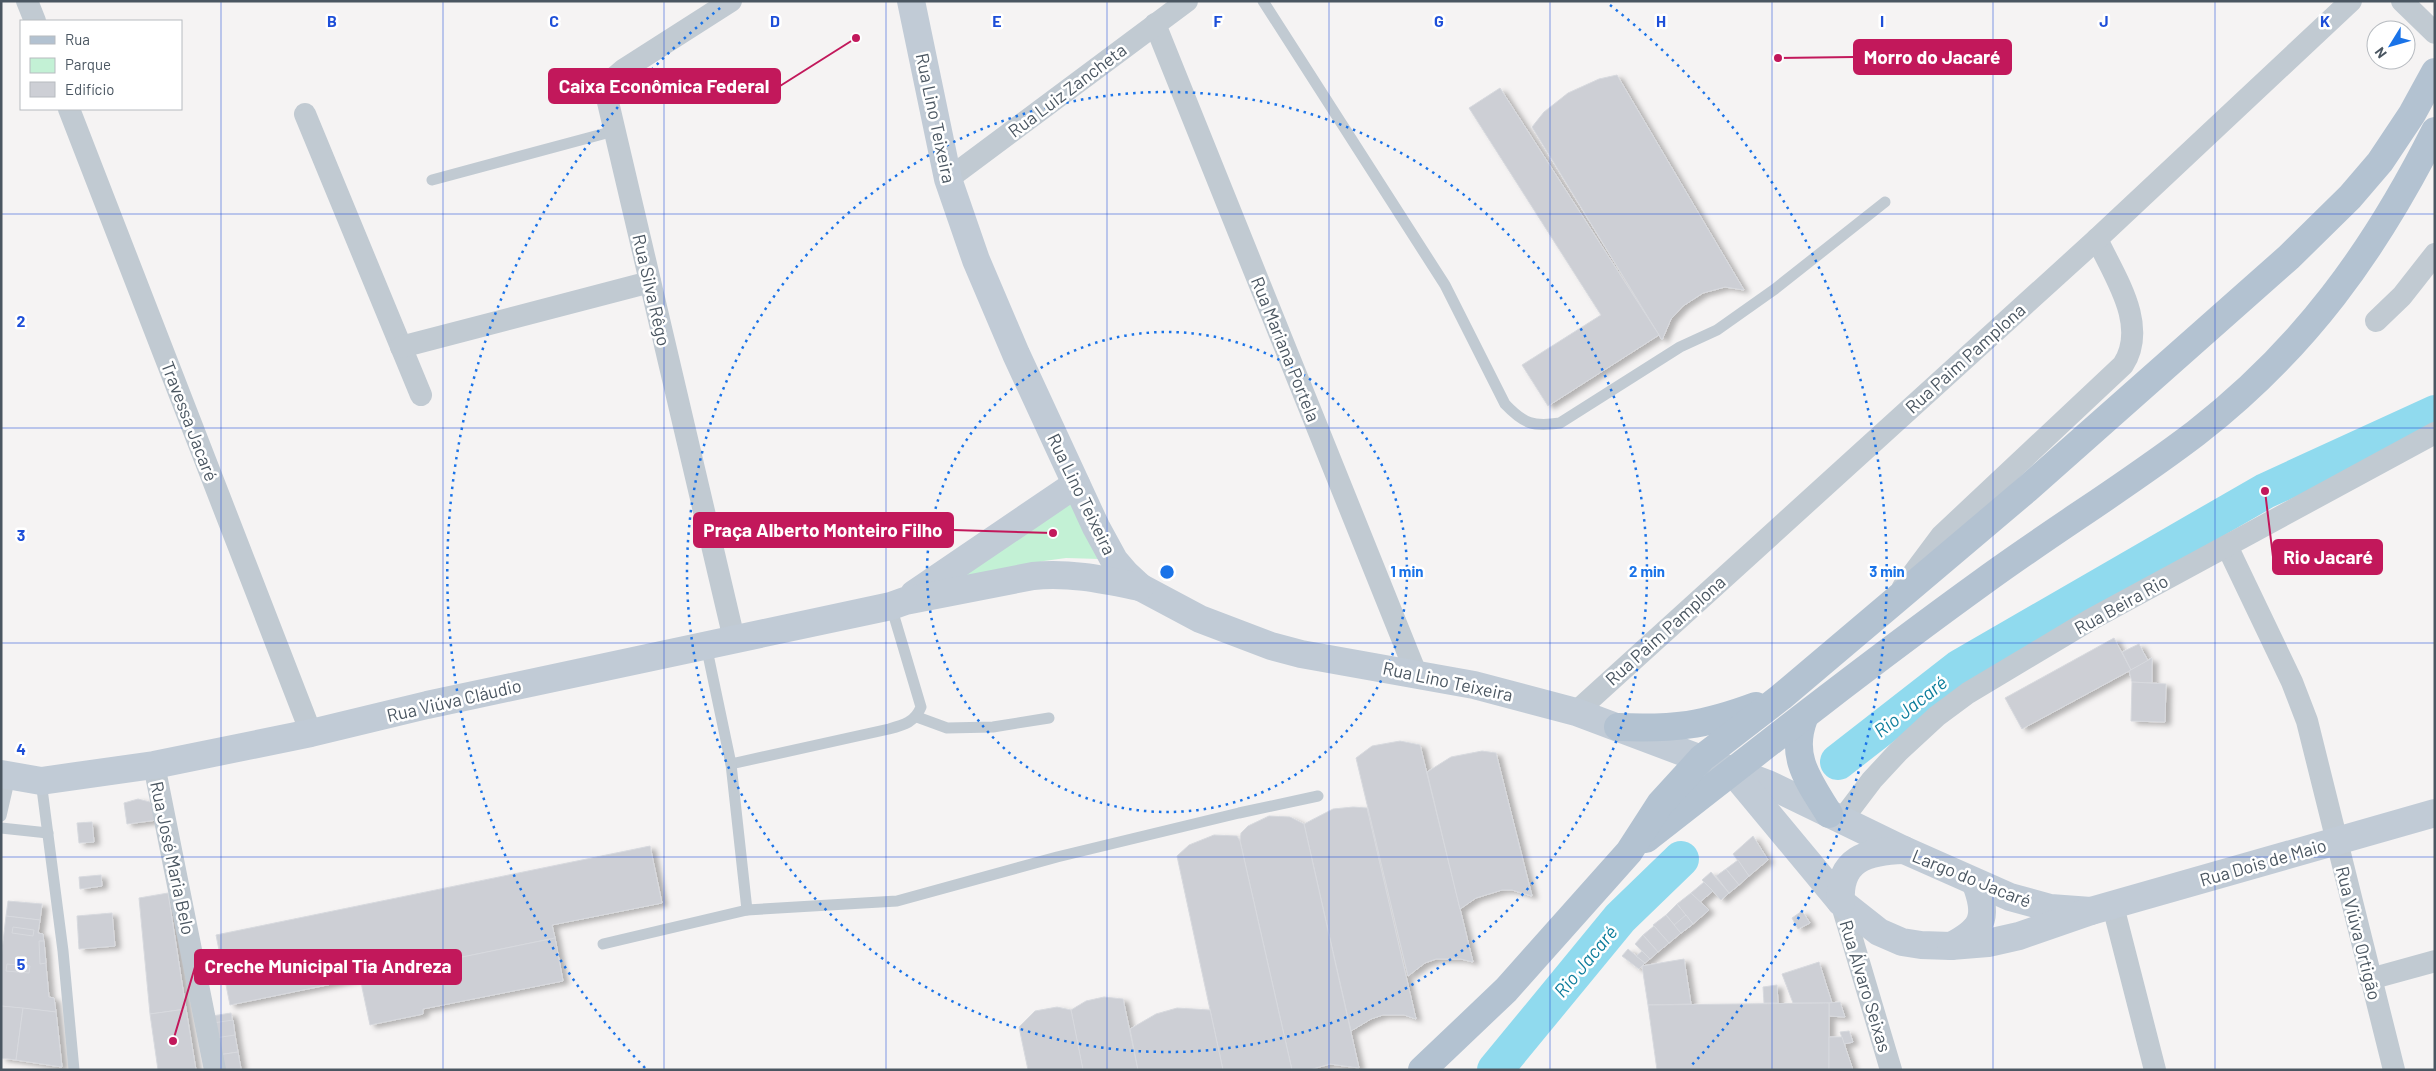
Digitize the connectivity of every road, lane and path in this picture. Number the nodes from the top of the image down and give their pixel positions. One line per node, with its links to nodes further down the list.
1 (27, 1): 8 (street)
2 (730, 1): 14 (street, Rua Silva Rêgo)
3 (911, 1): 16 (street, Rua Lino Teixeira)
4 (1187, 1): 9 (street, Rua Luiz Zancheta)
5 (1263, 1): 18 (lane)
6 (2351, 1): 19 (street, Rua Paim Pamplona)
7 (2402, 1): 10 (street)
8 (35, 20)
9 (1156, 24): 16 (street, Rua Luiz Zancheta); 33 (street, Rua Mariana Portela)
10 (2435, 33)
11 (2435, 72): 30 (main road)
12 (69, 110): 40 (street, Travessa Jacaré)
13 (305, 114): 23 (street)
14 (614, 130): 17 (lane); 21 (street, Rua Silva Rêgo)
15 (2435, 131): 38 (main road)
16 (948, 179): 26 (street, Rua Lino Teixeira)
17 (432, 180)
18 (1885, 202)
19 (2096, 239): 30 (street); 35 (street, Rua Paim Pamplona)
20 (2435, 254): 22 (street)
21 (650, 282): 23 (street); 31 (street, Rua Silva Rêgo)
22 (2376, 321)
23 (401, 347): 24 (street)
24 (421, 395)
25 (2435, 433): 27 (street, Rua Beira Rio)
26 (1076, 484): 28 (street, Rua Lino Teixeira); 29 (street)
27 (2227, 546): 50 (street, Rua Beira Rio); 53 (street, Rua Viúva Ortigão)
28 (1140, 586): 29 (street, Rua Viúva Cláudio); 33 (street, Rua Lino Teixeira)
29 (898, 603): 31 (street, Rua Viúva Cláudio); 36 (lane)
30 (1890, 607): 34 (main road)
31 (734, 639): 32 (street, Rua Viúva Cláudio)
32 (706, 645): 40 (street, Rua Viúva Cláudio); 42 (lane)
33 (1416, 673): 35 (street, Rua Lino Teixeira)
34 (1781, 697): 39 (main road); 41 (main road)
35 (1576, 712): 39 (street, Rua Lino Teixeira)
36 (917, 717): 37 (lane); 42 (lane)
37 (1049, 718)
38 (1804, 718): 44 (main road); 50 (main road)
39 (1618, 727): 41 (street, Rua Lino Teixeira)
40 (311, 733): 43 (street, Rua Viúva Cláudio)
41 (1702, 758): 44 (street, Rua Lino Teixeira); 55 (main road)
42 (731, 764): 59 (lane)
43 (154, 765): 46 (street, Rua Viúva Cláudio); 65 (street, Rua José Maria Belo)
44 (1733, 772): 50 (street, Largo do Jacaré); 55 (main road); 57 (street, Largo do Jacaré)
45 (6, 775): 46 (street, Rua Viúva Cláudio); 49 (lane)
46 (41, 781): 52 (lane)
47 (1318, 796): 59 (lane)
48 (2435, 813): 53 (street, Rua Dois de Maio)
49 (1, 816)
50 (1835, 818): 54 (street, Largo do Jacaré)
51 (1, 828): 52 (lane)
52 (48, 833): 64 (lane)
53 (2336, 841): 58 (street, Rua Dois de Maio); 63 (street, Rua Viúva Ortigão)
54 (1904, 850): 56 (street, Largo do Jacaré); 57 (street)
55 (1629, 852): 66 (main road)
56 (1976, 884): 58 (street, Largo do Jacaré); 61 (street)
57 (1841, 902): 61 (street, Largo do Jacaré); 67 (street, Rua Álvaro Seixas)
58 (2102, 908): 61 (street, Largo do Jacaré); 68 (street)
59 (747, 910): 60 (lane)
60 (603, 944)
61 (1951, 946)
62 (2435, 961): 63 (street)
63 (2370, 979): 69 (street, Rua Viúva Ortigão)
64 (74, 1070)
65 (215, 1070)
66 (1422, 1070)
67 (1891, 1070)
68 (2155, 1070)
69 (2394, 1070)

